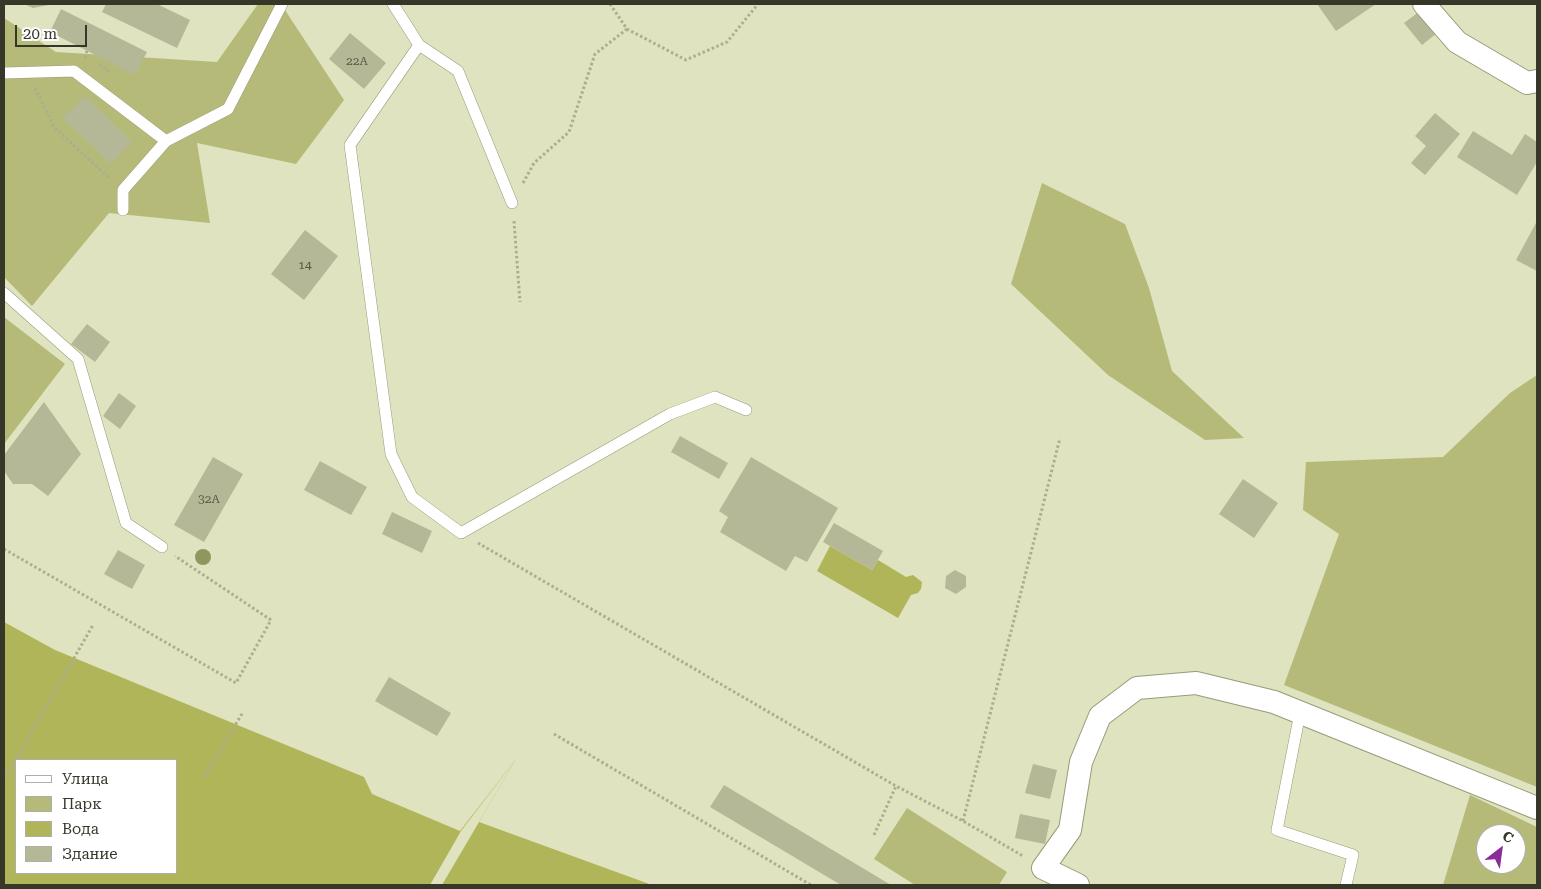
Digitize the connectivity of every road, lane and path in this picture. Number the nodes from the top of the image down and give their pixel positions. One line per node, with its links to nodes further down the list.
1 (282, 4): 11 (lane)
2 (393, 4): 7 (lane)
3 (610, 4): 6 (path)
4 (758, 4): 6 (path)
5 (1424, 4): 10 (street)
6 (627, 29): 13 (path)
7 (419, 45): 13 (lane); 19 (lane)
8 (26, 72): 9 (lane); 11 (lane); 12 (path)
9 (4, 74)
10 (1537, 81)
11 (166, 141): 12 (lane)
12 (123, 190): 14 (lane)
13 (512, 203): 16 (path)
14 (123, 210)
15 (4, 293): 20 (lane)
16 (520, 302)
17 (746, 410): 19 (lane)
18 (1060, 438): 32 (path)
19 (461, 533): 30 (path)
20 (162, 547): 21 (path)
21 (4, 549)
22 (93, 625): 26 (path)
23 (243, 712): 28 (path)
24 (1300, 713): 31 (street); 34 (street); 37 (lane)
25 (554, 734): 35 (path)
26 (16, 759)
27 (15, 761): 29 (path)
28 (205, 776)
29 (4, 780)
30 (896, 786): 32 (path); 33 (path)
31 (1537, 808)
32 (962, 821): 34 (path)
33 (874, 835)
34 (1043, 868): 36 (street)
35 (811, 885)
36 (1078, 885)
37 (1346, 885)

